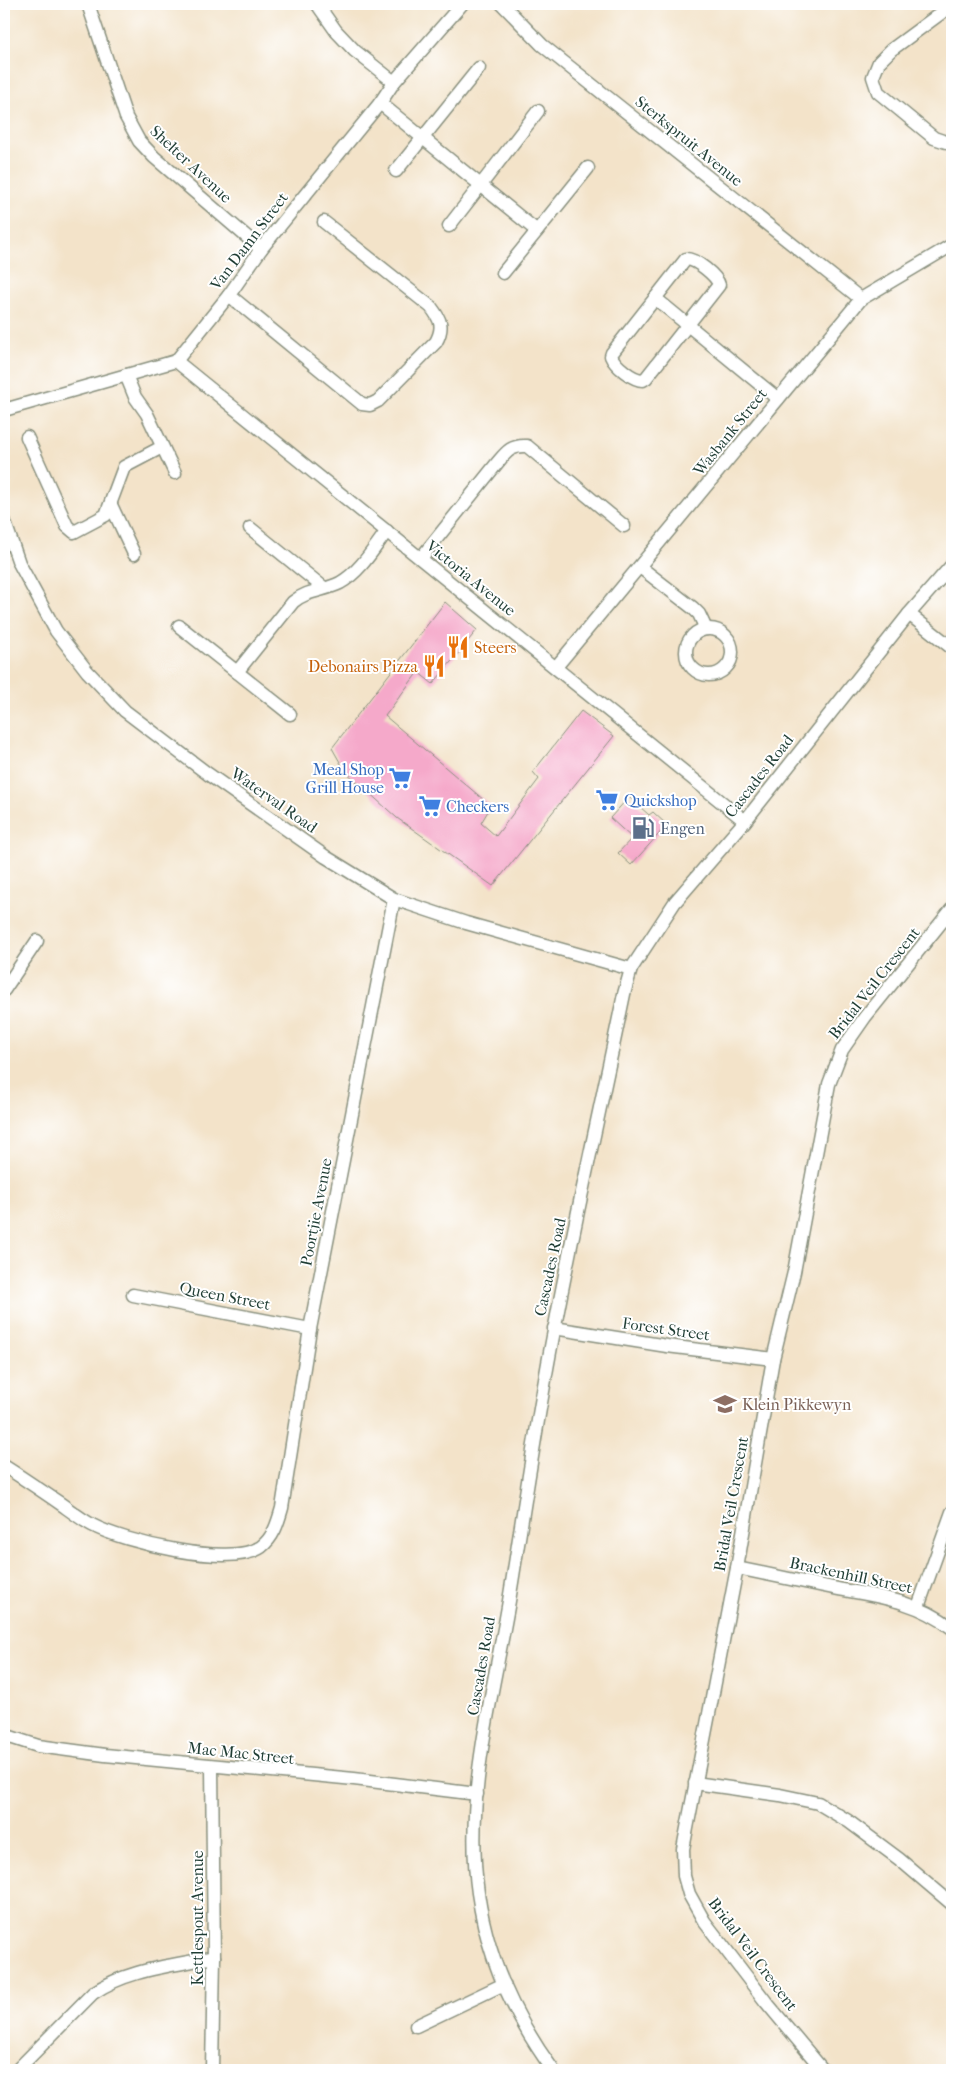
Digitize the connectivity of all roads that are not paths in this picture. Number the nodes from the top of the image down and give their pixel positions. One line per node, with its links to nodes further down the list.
1 (88, 4): 19 (street, Shelter Avenue)
2 (317, 4): 7 (street)
3 (462, 4): 7 (street, Van Damn Street)
4 (502, 4): 23 (street, Sterkspruit Avenue)
5 (952, 5): 11 (street)
6 (479, 68): 10 (street)
7 (394, 82): 8 (street, Van Damn Street)
8 (380, 103): 10 (street); 19 (street, Van Damn Street)
9 (538, 111): 14 (street)
10 (422, 137): 13 (street); 14 (street)
11 (952, 140)
12 (588, 168): 17 (street)
13 (396, 171)
14 (481, 186): 16 (street); 17 (street)
15 (324, 222): 21 (street)
16 (449, 226)
17 (537, 231): 20 (street)
18 (952, 245): 23 (street, Wasbank Street)
19 (261, 249): 21 (street, Van Damn Street)
20 (503, 274)
21 (229, 295): 25 (street, Van Damn Street)
22 (654, 298): 24 (street); 24 (street); 24 (street)
23 (861, 299): 27 (street, Wasbank Street)
24 (688, 325): 27 (street)
25 (176, 361): 26 (street); 36 (street, Victoria Avenue)
26 (126, 375): 28 (street); 30 (street)
27 (778, 399): 40 (street, Wasbank Street)
28 (4, 410)
29 (27, 437): 32 (street)
30 (162, 447): 31 (street); 32 (street)
31 (175, 473)
32 (111, 505): 37 (street)
33 (4, 520): 50 (street, Waterval Road)
34 (624, 526): 38 (street)
35 (250, 528): 41 (street)
36 (387, 531): 38 (street, Victoria Avenue); 41 (street)
37 (134, 554)
38 (421, 558): 46 (street, Victoria Avenue)
39 (952, 565): 42 (street, Cascades Road)
40 (640, 567): 44 (street); 46 (street, Wasbank Street)
41 (324, 588): 47 (street)
42 (909, 614): 45 (street); 49 (street, Cascades Road)
43 (179, 626): 47 (street)
44 (706, 629)
45 (952, 648)
46 (556, 667): 49 (street, Victoria Avenue)
47 (236, 672): 48 (street)
48 (290, 714)
49 (745, 820): 53 (street, Cascades Road)
50 (394, 899): 53 (street, Waterval Road); 57 (street, Poortjie Avenue)
51 (952, 910): 58 (street, Bridal Veil Crescent)
52 (37, 941): 54 (street)
53 (631, 968): 56 (street, Cascades Road)
54 (4, 990)
55 (133, 1295): 57 (street, Queen Street)
56 (554, 1328): 58 (street, Forest Street); 67 (street, Cascades Road)
57 (310, 1329): 59 (street, Poortjie Avenue)
58 (773, 1359): 61 (street, Bridal Veil Crescent)
59 (4, 1466)
60 (952, 1512): 62 (street)
61 (737, 1568): 62 (street, Brackenhill Street); 66 (street, Bridal Veil Crescent)
62 (918, 1607): 63 (street, Brackenhill Street)
63 (952, 1628)
64 (6, 1740): 65 (street, Mac Mac Street)
65 (212, 1766): 67 (street, Mac Mac Street); 69 (street, Kettlespout Avenue)
66 (695, 1783): 68 (street); 75 (street, Bridal Veil Crescent)
67 (478, 1794): 70 (street, Cascades Road)
68 (952, 1904)
69 (214, 1957): 73 (street); 74 (street, Kettlespout Avenue)
70 (504, 1984): 71 (street); 72 (street, Cascades Road)
71 (416, 2026)
72 (550, 2069)
73 (17, 2070)
74 (212, 2070)
75 (823, 2070)

